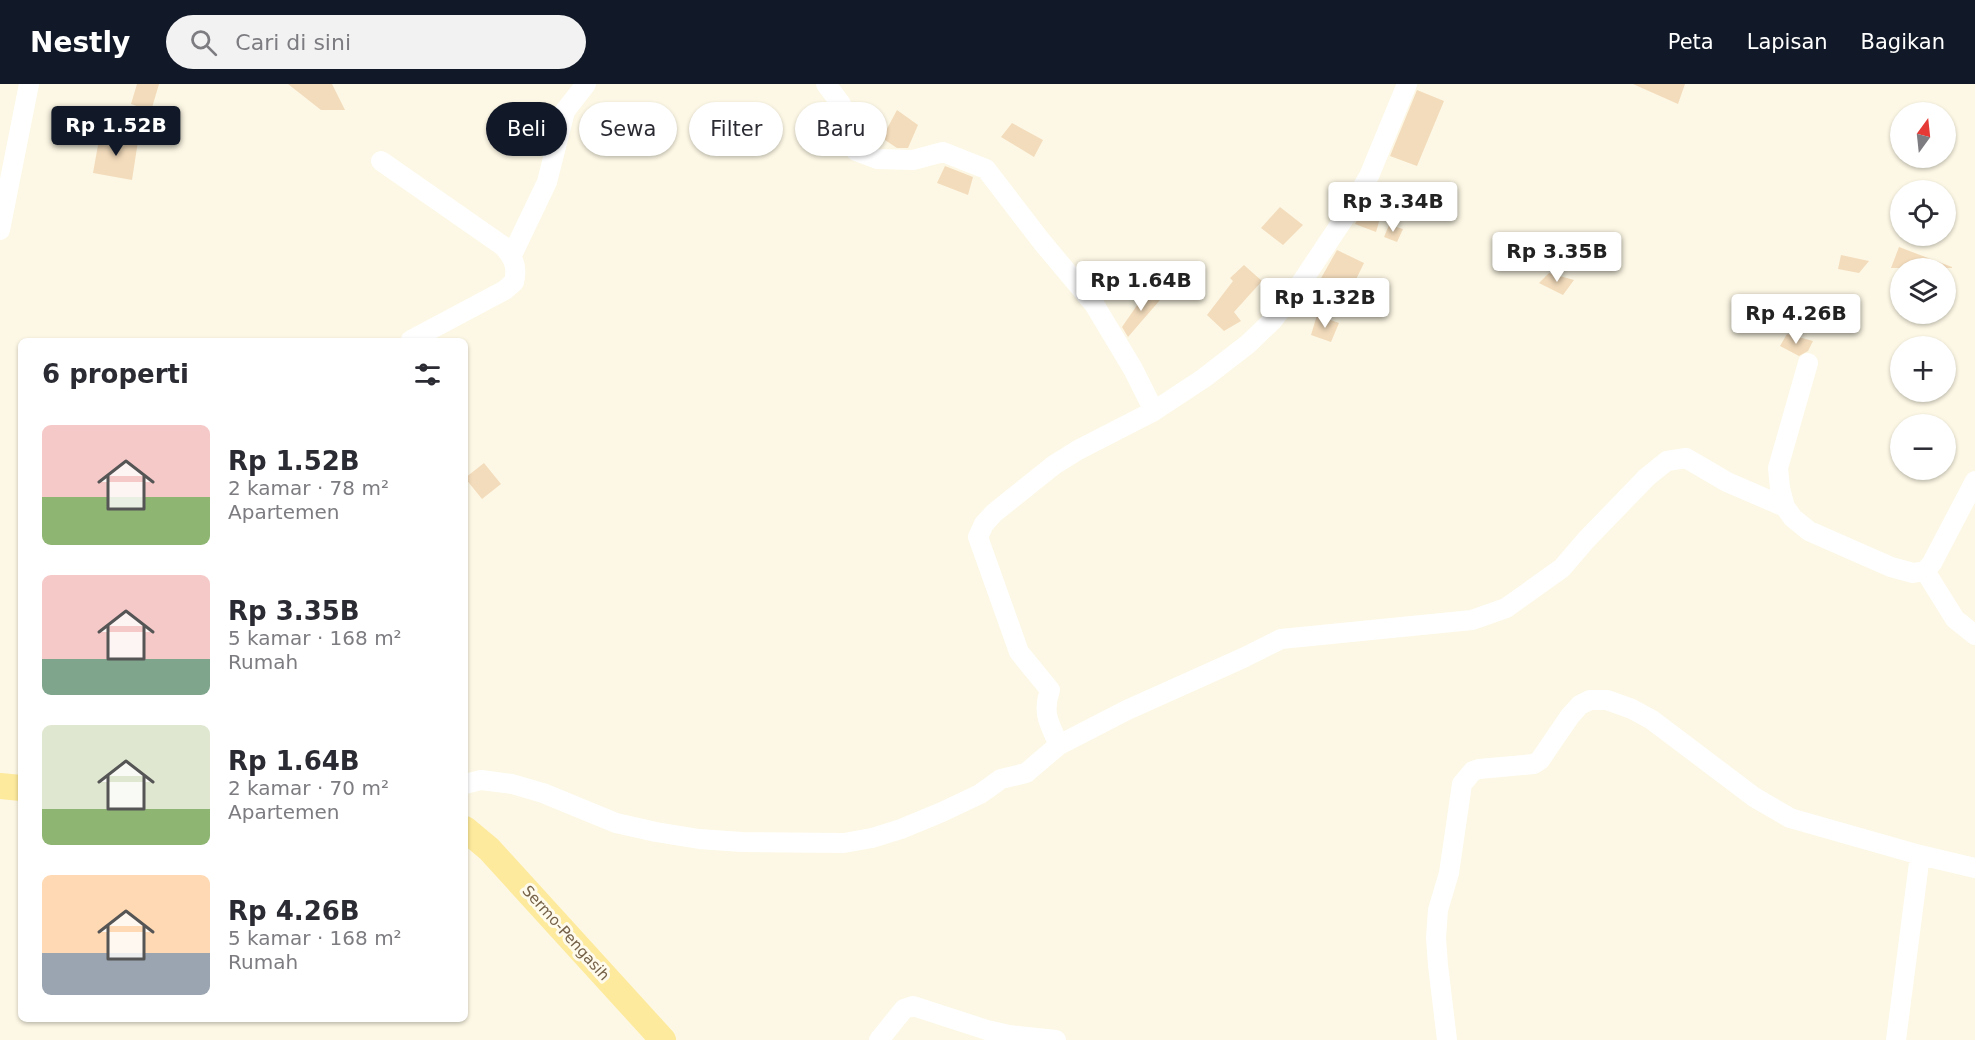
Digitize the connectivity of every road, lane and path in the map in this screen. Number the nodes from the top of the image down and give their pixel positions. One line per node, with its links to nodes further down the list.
1 (29, 84): 6 (street)
2 (586, 84): 7 (street)
3 (826, 84): 10 (street)
4 (1407, 84): 10 (street)
5 (381, 161): 7 (street)
6 (0, 230)
7 (512, 255): 8 (street)
8 (415, 338)
9 (1808, 363): 12 (street)
10 (1154, 411): 15 (street)
11 (1975, 481): 13 (street)
12 (1785, 507): 13 (street); 15 (street)
13 (1925, 571): 14 (street)
14 (1975, 634)
15 (1059, 745): 16 (street)
16 (468, 783)
17 (0, 786): 18 (main road)
18 (18, 788)
19 (468, 832): 22 (main road, Sermo-Pengasih)
20 (1920, 855): 21 (street); 25 (street); 26 (street)
21 (1975, 868)
22 (663, 1040)
23 (879, 1040): 24 (street)
24 (1056, 1040)
25 (1447, 1040)
26 (1896, 1040)

